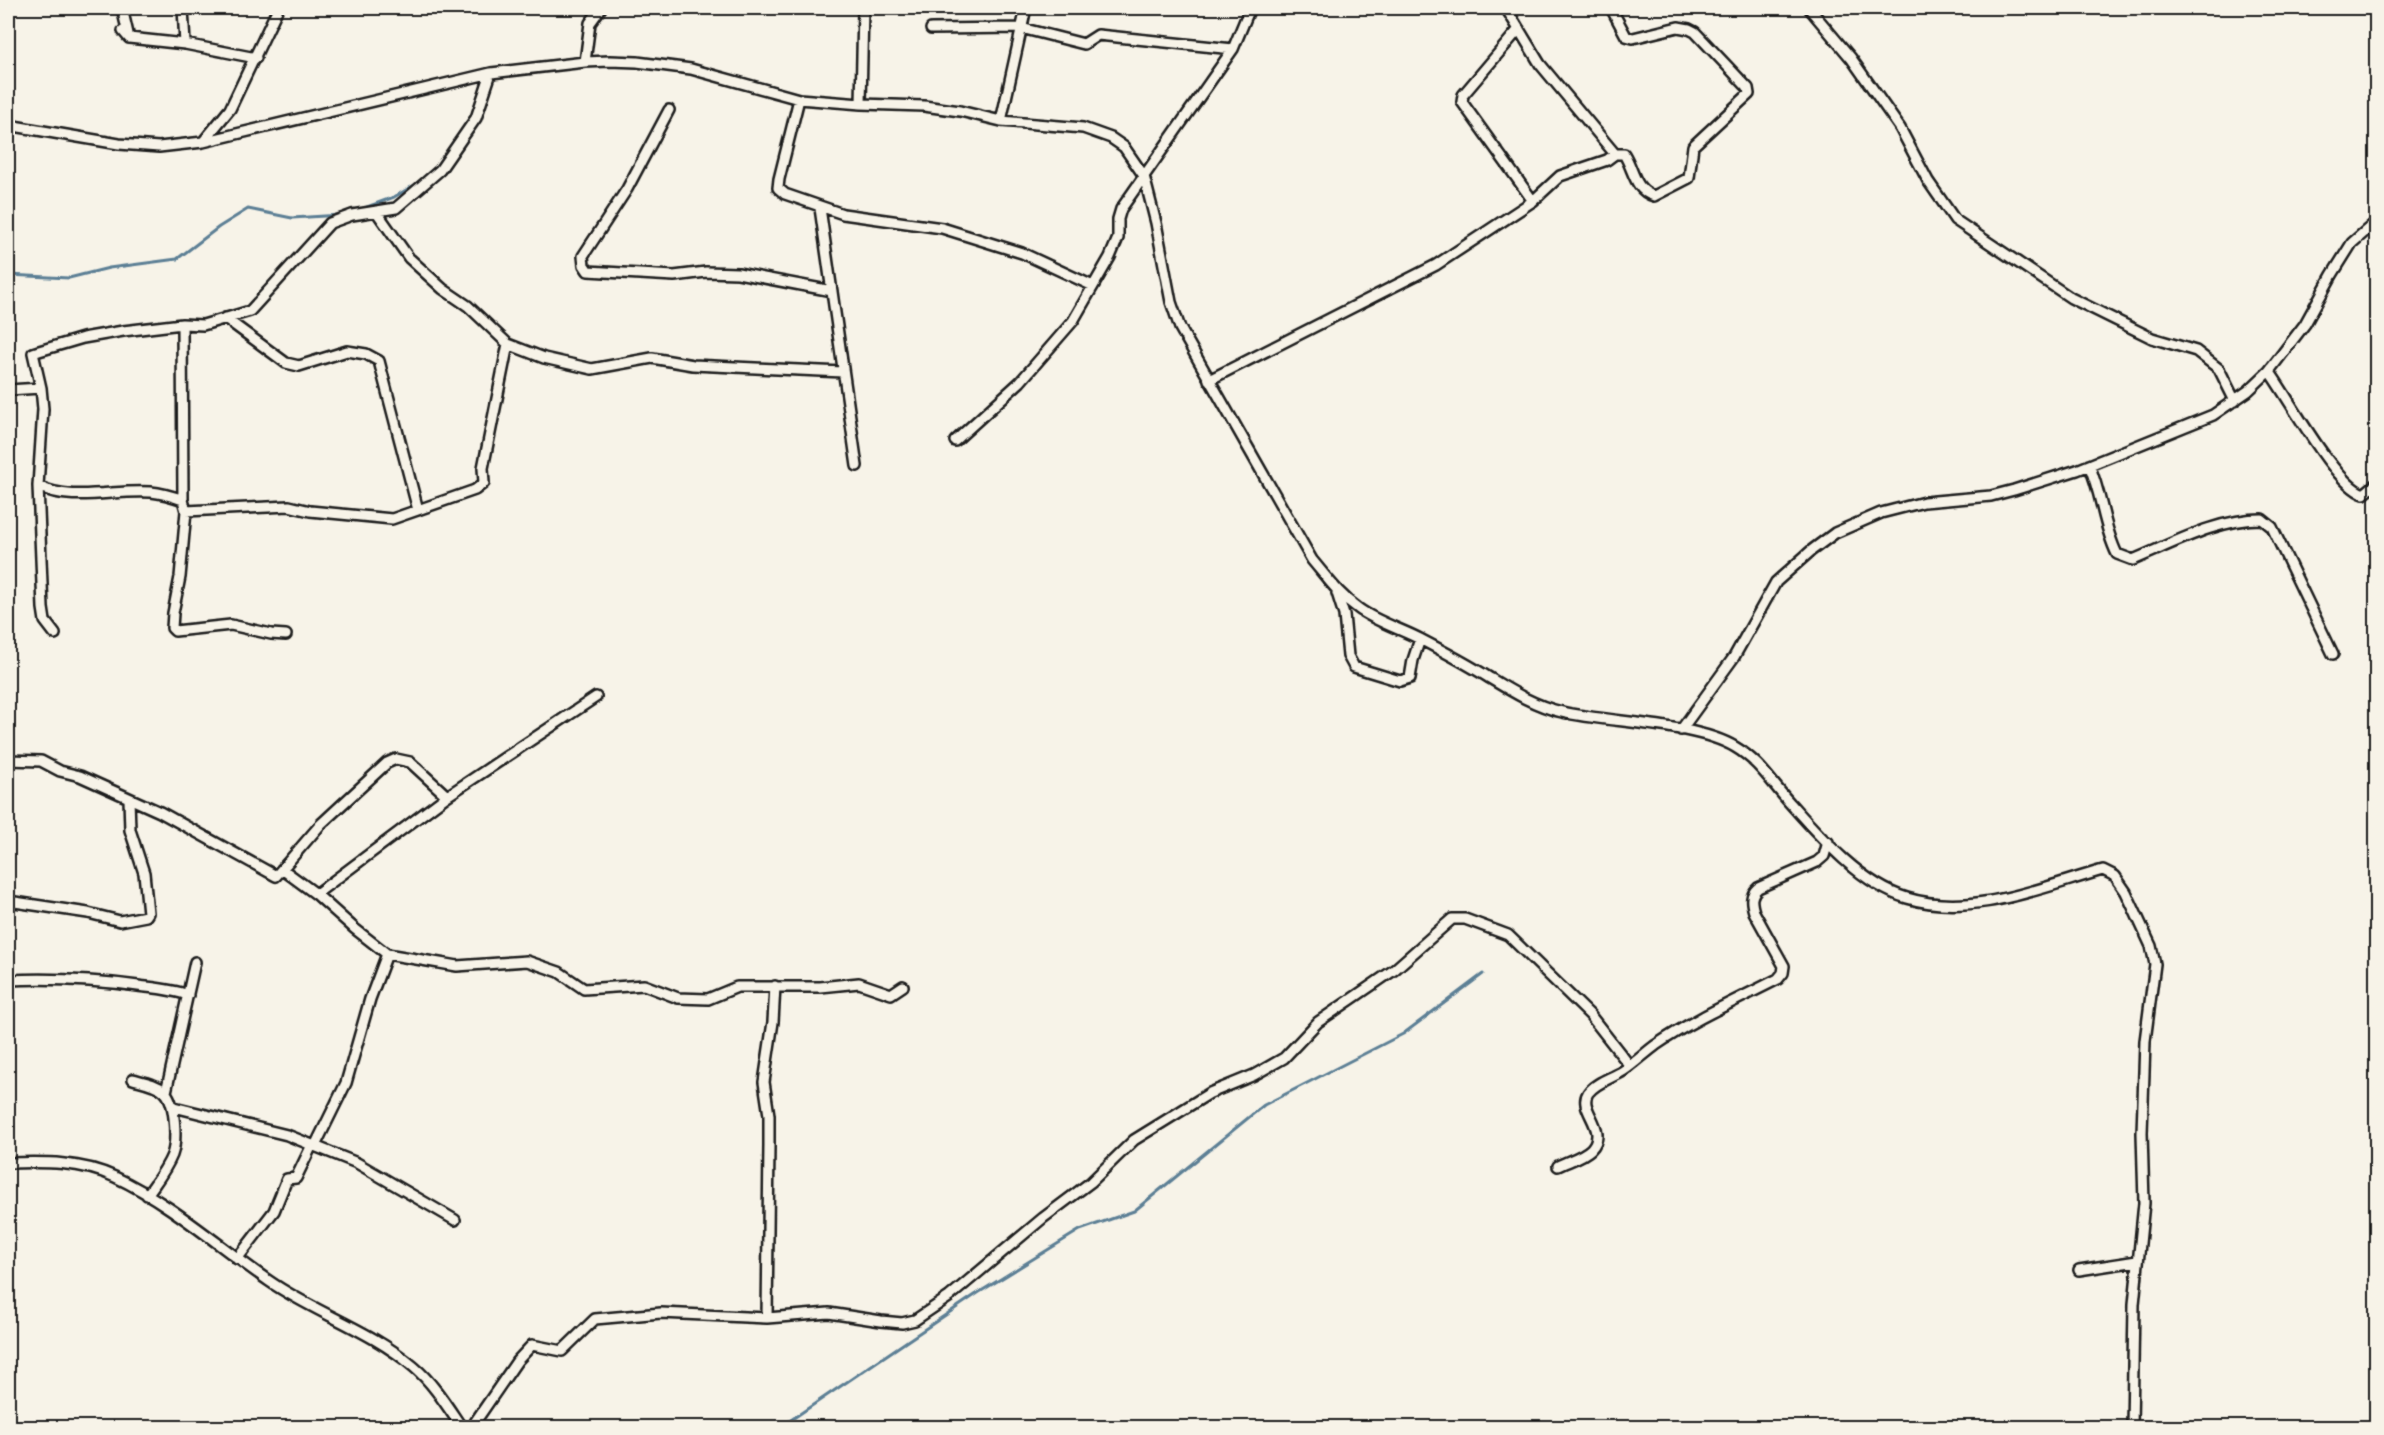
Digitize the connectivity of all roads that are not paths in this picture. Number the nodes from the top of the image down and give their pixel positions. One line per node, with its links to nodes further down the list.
1 (122, 8): 14 (street)
2 (183, 8): 14 (street)
3 (278, 8): 16 (street)
4 (601, 8): 17 (street)
5 (863, 8): 20 (street)
6 (1026, 8): 11 (street)
7 (1250, 8): 15 (street)
8 (1506, 8): 13 (street)
9 (1611, 8): 25 (street)
10 (1809, 8): 41 (street)
11 (1021, 28): 12 (street); 15 (street); 22 (street)
12 (931, 29)
13 (1519, 29): 25 (street); 27 (street)
14 (185, 44): 16 (street)
15 (1233, 49): 26 (street)
16 (256, 58): 24 (street)
17 (585, 62): 18 (street); 19 (street)
18 (491, 73): 24 (street); 29 (street)
19 (799, 99): 20 (street); 28 (street)
20 (861, 104): 22 (street)
21 (669, 110): 32 (street)
22 (1001, 122): 26 (street)
23 (8, 125): 24 (street)
24 (203, 142)
25 (1615, 154): 27 (street)
26 (1144, 176): 31 (street); 38 (street)
27 (1533, 201): 38 (street)
28 (820, 208): 31 (street); 32 (street)
29 (376, 212): 33 (street); 35 (street)
30 (2376, 222): 36 (street)
31 (1093, 286): 42 (street)
32 (832, 291): 37 (street)
33 (225, 318): 34 (street); 48 (street)
34 (182, 324): 39 (street); 47 (street)
35 (508, 344): 37 (street); 48 (street)
36 (2270, 371): 41 (street); 45 (street)
37 (843, 372): 44 (street)
38 (1209, 380): 50 (street)
39 (41, 388): 40 (street); 46 (street)
40 (8, 390)
41 (2235, 401): 43 (street)
42 (955, 441)
43 (2089, 465): 54 (street); 56 (street)
44 (857, 466)
45 (2376, 484)
46 (38, 486): 47 (street); 51 (street)
47 (183, 500): 49 (street)
48 (418, 510): 49 (street)
49 (186, 511): 52 (street)
50 (1338, 593): 53 (street); 53 (street)
51 (55, 634)
52 (286, 635)
53 (1420, 639): 56 (street)
54 (2333, 654)
55 (596, 697): 58 (street)
56 (1681, 730): 60 (street)
57 (8, 760): 59 (street)
58 (447, 796): 61 (street); 62 (street)
59 (129, 799): 61 (street); 63 (street)
60 (1828, 842): 70 (street); 80 (street)
61 (282, 869): 62 (street)
62 (316, 894): 64 (street)
63 (8, 901)
64 (387, 954): 67 (street); 74 (street)
65 (195, 962): 69 (street)
66 (8, 980): 69 (street)
67 (775, 986): 68 (street); 82 (street)
68 (903, 986)
69 (188, 995): 72 (street)
70 (1630, 1066): 76 (street); 82 (street)
71 (134, 1079): 72 (street)
72 (166, 1092): 73 (street)
73 (174, 1107): 74 (street); 77 (street)
74 (313, 1145): 78 (street); 79 (street)
75 (8, 1163): 77 (street)
76 (1558, 1166)
77 (147, 1195): 79 (street)
78 (455, 1220)
79 (237, 1258): 83 (street)
80 (2137, 1261): 81 (street); 85 (street)
81 (2079, 1270)
82 (767, 1318): 84 (street)
83 (462, 1428)
84 (471, 1428)
85 (2132, 1428)

